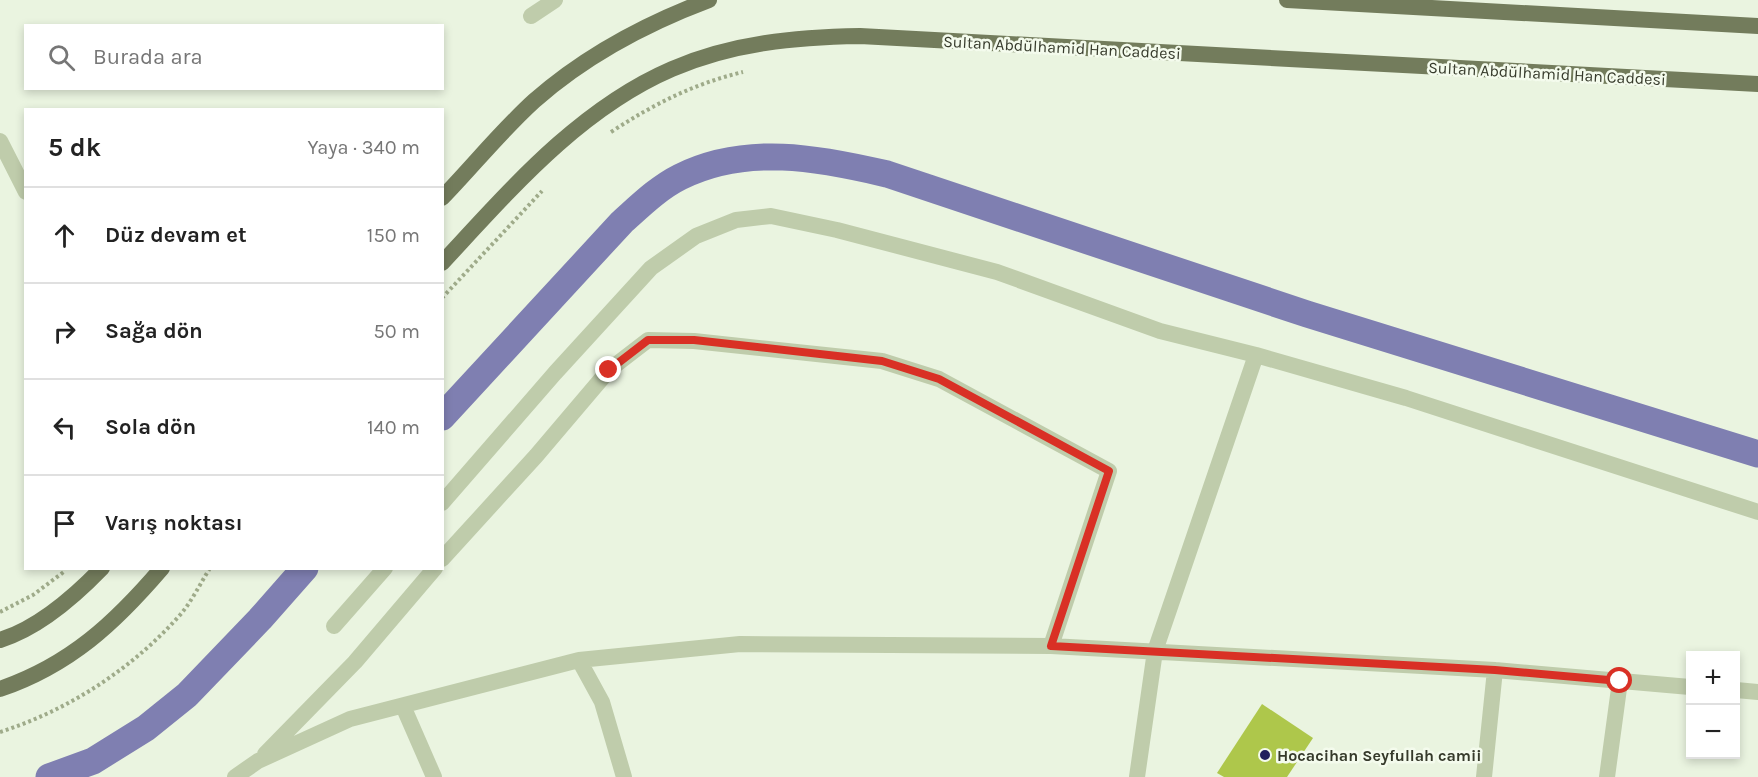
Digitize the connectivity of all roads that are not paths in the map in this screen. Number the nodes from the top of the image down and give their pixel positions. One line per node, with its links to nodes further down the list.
1 (555, 0): 4 (street)
2 (708, 0): 9 (main road)
3 (1287, 0): 5 (main road)
4 (531, 16)
5 (1758, 27)
6 (1758, 84): 10 (main road, Sultan Abdülhamid Han Caddesi)
7 (0, 141): 8 (street)
8 (24, 188)
9 (444, 196)
10 (444, 261)
11 (1256, 355): 12 (street); 13 (street); 22 (street)
12 (444, 501)
13 (1758, 512)
14 (444, 557): 21 (street)
15 (100, 570): 20 (main road)
16 (160, 570): 27 (main road)
17 (383, 570): 19 (street)
18 (433, 570): 31 (street)
19 (334, 626)
20 (0, 640)
21 (1051, 646): 22 (street); 23 (street)
22 (1155, 651): 24 (street); 35 (street)
23 (579, 660): 30 (street); 34 (street)
24 (1495, 670): 25 (street); 36 (street)
25 (1620, 681): 26 (street); 37 (street)
26 (1686, 687)
27 (0, 688)
28 (1740, 690): 29 (street)
29 (1758, 692)
30 (403, 706): 31 (street); 33 (street)
31 (258, 760): 32 (street)
32 (235, 777)
33 (434, 777)
34 (624, 777)
35 (1137, 777)
36 (1484, 777)
37 (1607, 777)

